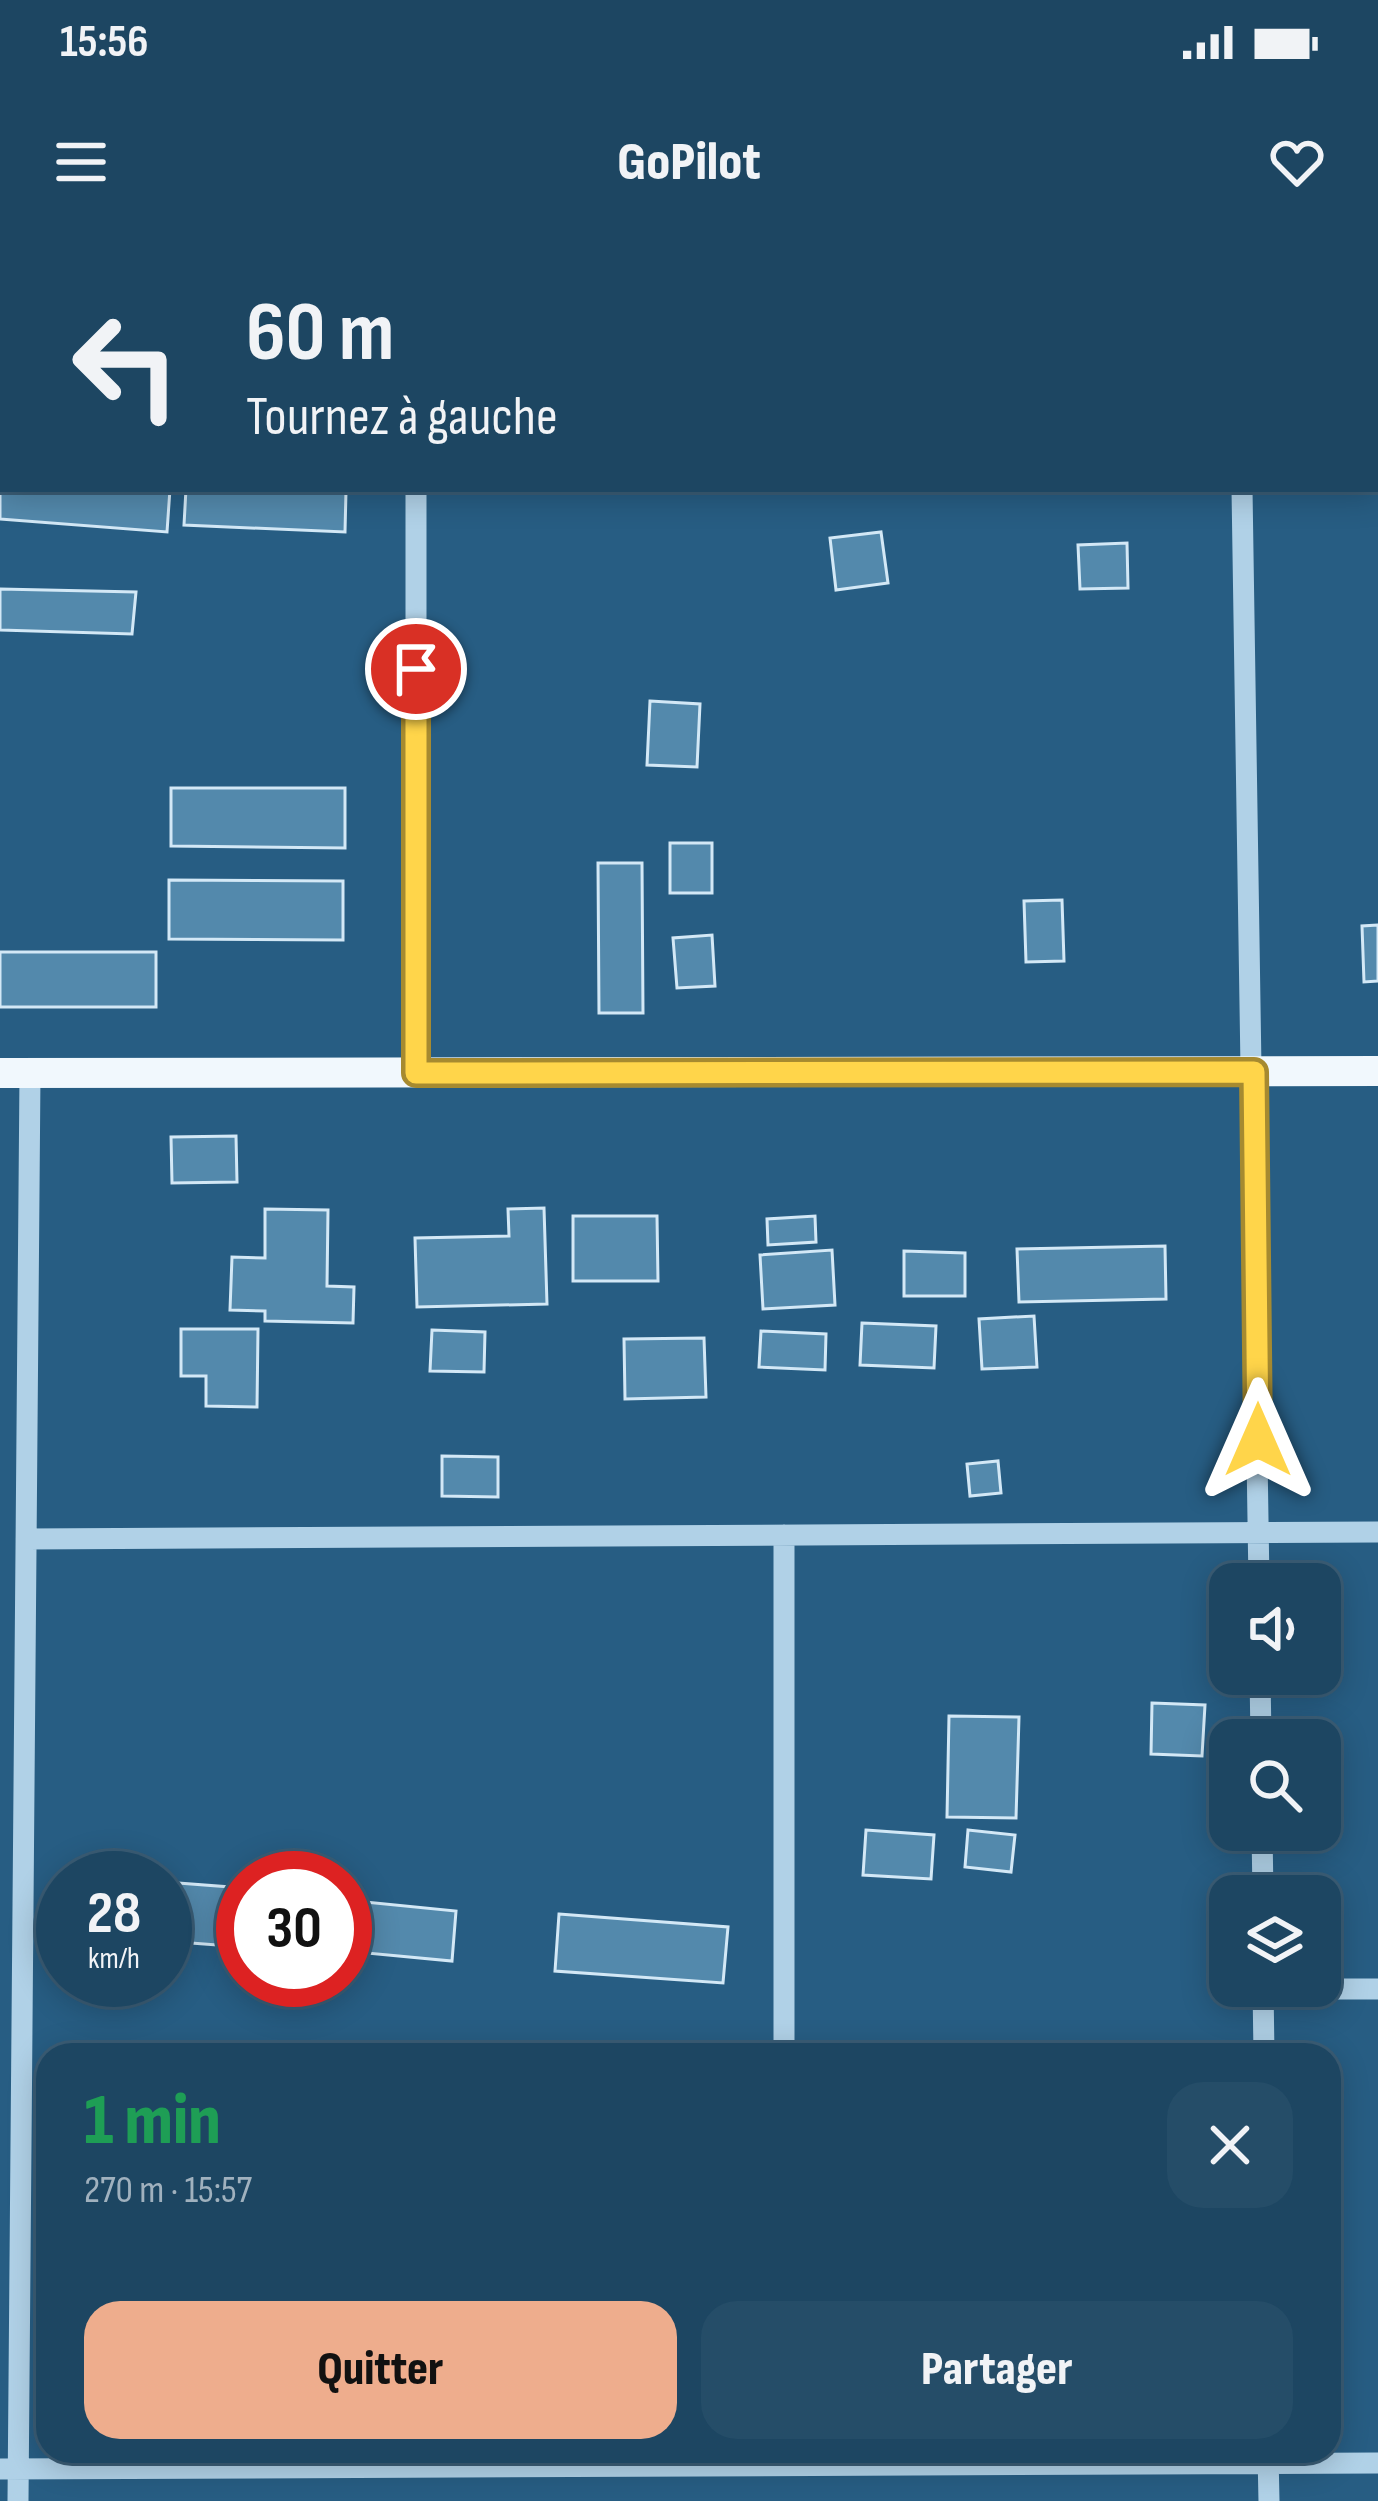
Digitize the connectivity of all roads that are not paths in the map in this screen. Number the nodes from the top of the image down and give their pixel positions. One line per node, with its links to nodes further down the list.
1 (416, 492): 6 (street)
2 (1242, 492): 4 (street)
3 (1378, 1071): 4 (main road)
4 (1254, 1072): 6 (main road); 7 (street)
5 (15, 1073): 6 (main road); 10 (street)
6 (416, 1073)
7 (1258, 1532): 8 (street); 9 (street); 11 (street)
8 (1378, 1532)
9 (784, 1535): 10 (street); 16 (street)
10 (26, 1539): 12 (street)
11 (1259, 1563)
12 (11, 1919): 22 (street)
13 (1341, 1989): 14 (street)
14 (1378, 1989)
15 (1264, 2007): 17 (street)
16 (784, 2043)
17 (1264, 2043)
18 (1341, 2461): 21 (street)
19 (526, 2463): 22 (street)
20 (1269, 2463): 24 (street)
21 (1378, 2463)
22 (9, 2469): 23 (street)
23 (19, 2501)
24 (1269, 2501)

